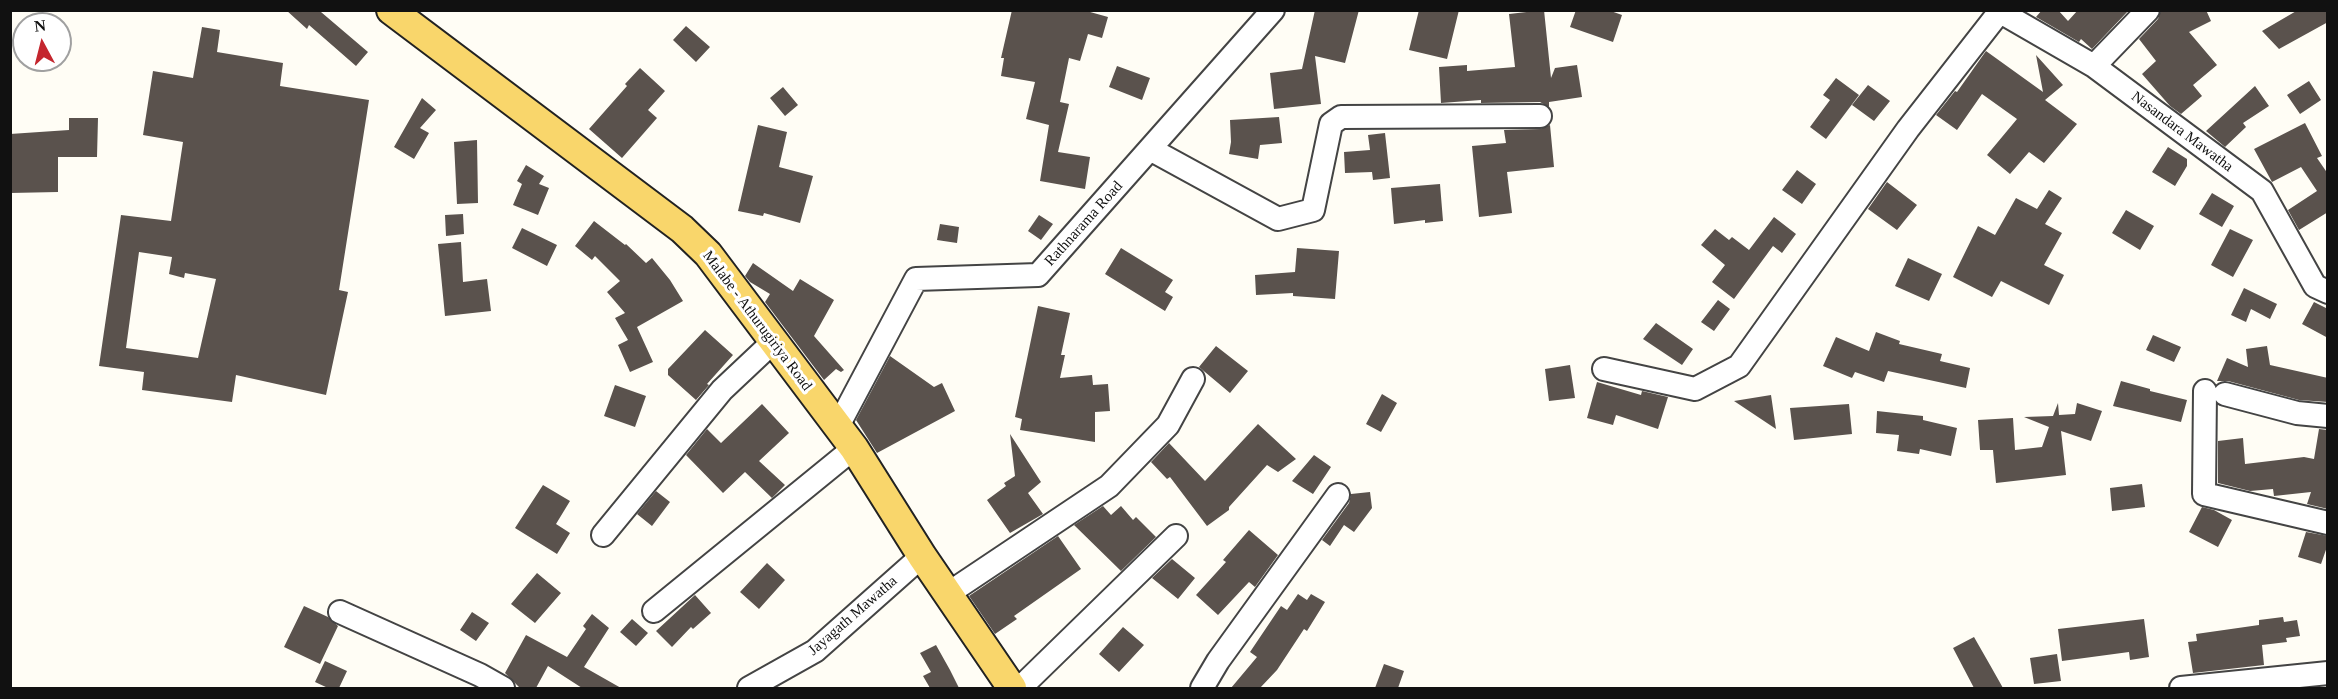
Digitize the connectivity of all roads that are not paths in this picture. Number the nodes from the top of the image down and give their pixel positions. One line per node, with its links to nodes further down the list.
1 (391, 10): 9 (main road, Malabe - Athurugiriya Road)
2 (1273, 10): 7 (street, Rathnarama Road)
3 (2148, 10): 5 (street)
4 (1999, 11): 5 (street, Nasandara Mawatha); 10 (street)
5 (2094, 66): 8 (street, Nasandara Mawatha)
6 (1540, 116): 7 (street)
7 (1150, 149): 13 (street, Rathnarama Road)
8 (2328, 292)
9 (773, 342): 13 (main road, Malabe - Athurugiriya Road); 16 (street)
10 (1604, 369)
11 (1193, 379): 19 (street)
12 (2328, 416): 15 (street)
13 (846, 437): 18 (main road, Malabe - Athurugiriya Road); 20 (street)
14 (1338, 495): 27 (street)
15 (2328, 523)
16 (603, 535)
17 (1176, 536): 26 (street)
18 (922, 556): 19 (main road, Malabe - Athurugiriya Road); 24 (street, Jayagath Mawatha)
19 (949, 592): 25 (main road, Malabe - Athurugiriya Road)
20 (654, 611)
21 (340, 612): 23 (street)
22 (2328, 673): 28 (street)
23 (503, 688)
24 (749, 688)
25 (1012, 688)
26 (1020, 688)
27 (1202, 688)
28 (2181, 688)

